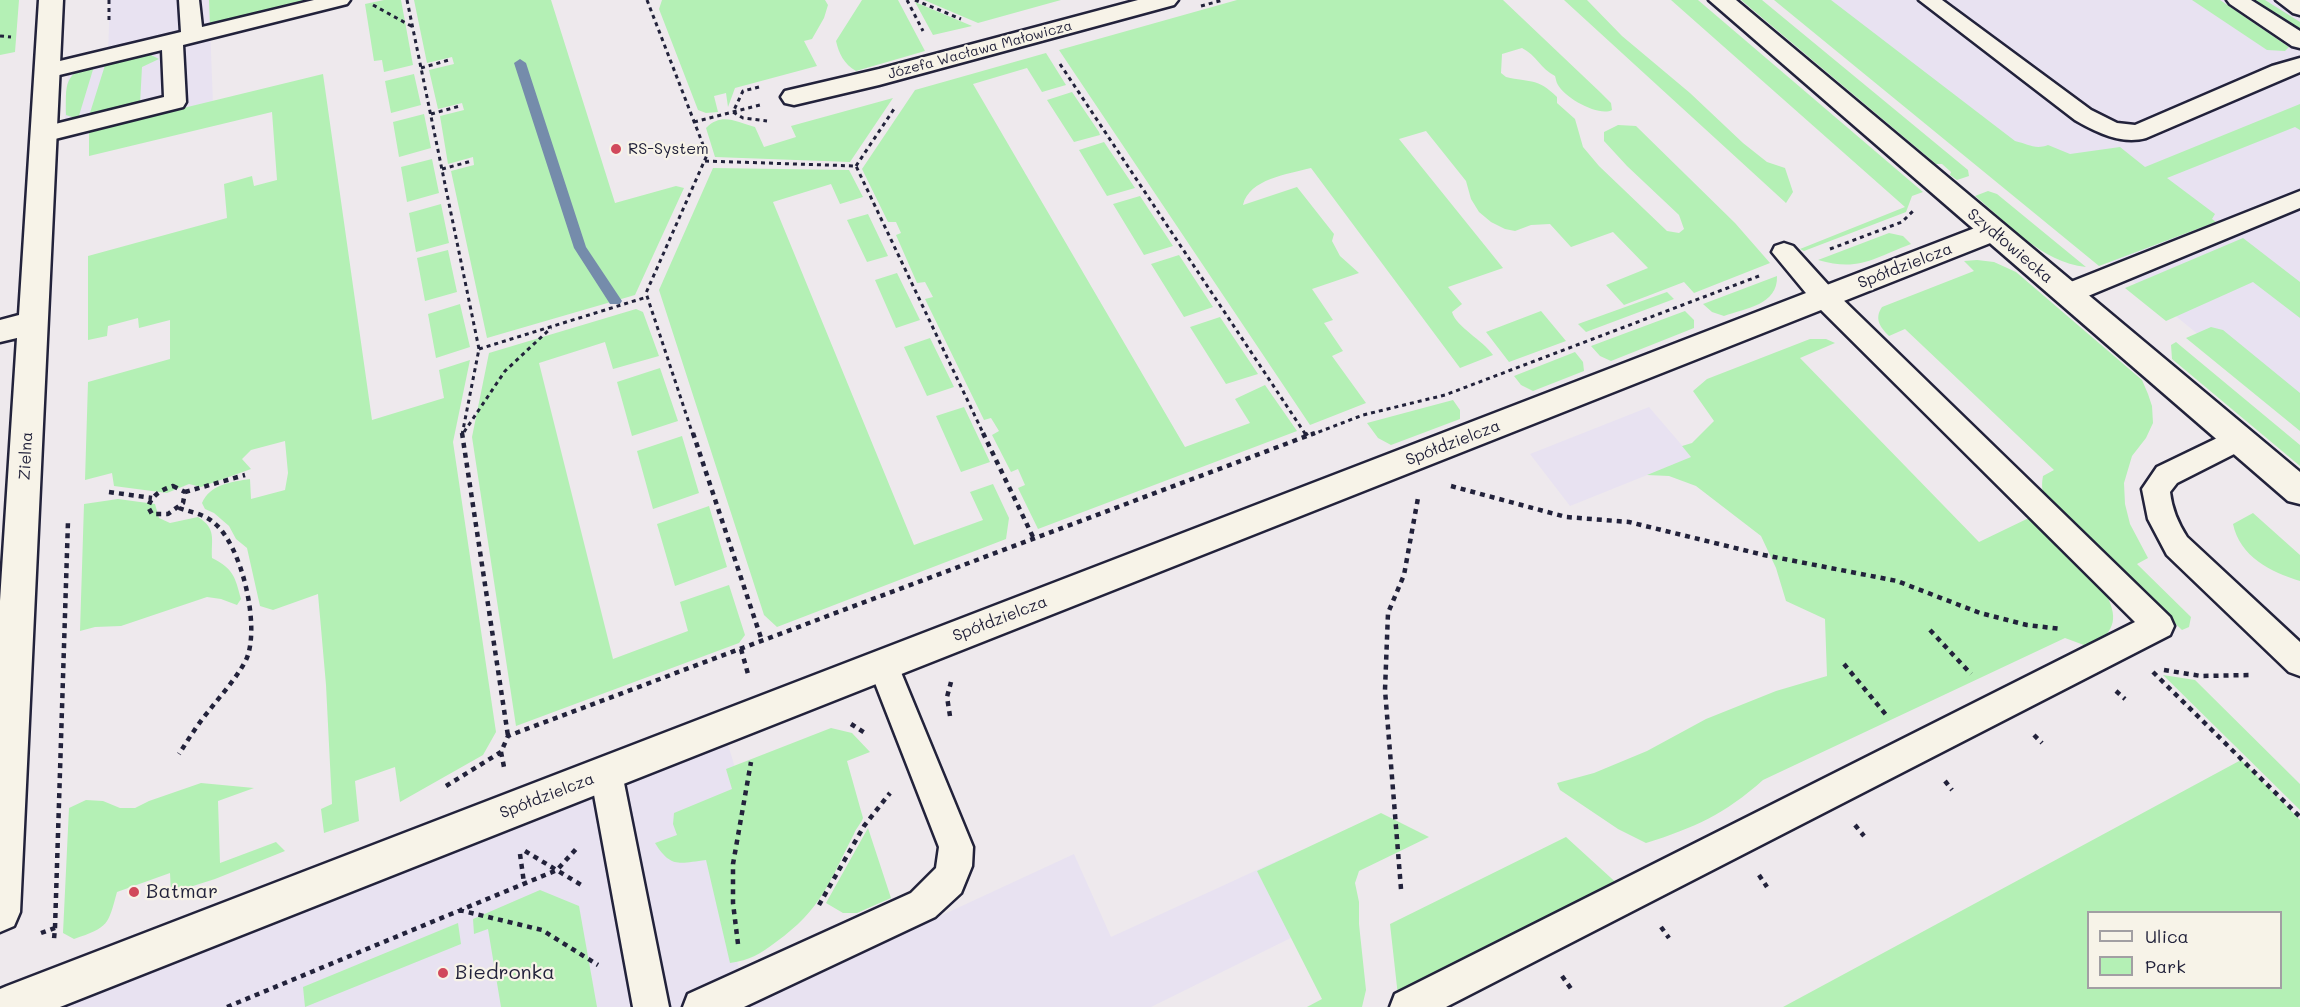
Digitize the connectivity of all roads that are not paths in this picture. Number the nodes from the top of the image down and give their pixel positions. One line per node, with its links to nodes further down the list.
1 (51, 0): 13 (street, Zielna)
2 (189, 0): 10 (lane)
3 (340, 0): 10 (lane)
4 (1166, 0): 14 (street, Józefa Wacława Małowicza)
5 (1721, 0): 17 (street, Szydłowiecka)
6 (1929, 0): 12 (lane)
7 (2237, 0): 11 (lane)
8 (2286, 0): 9 (lane)
9 (2300, 9)
10 (182, 38): 13 (lane); 15 (lane)
11 (2300, 41)
12 (2300, 65)
13 (47, 71): 15 (street, Zielna)
14 (794, 97)
15 (43, 134): 21 (street, Zielna)
16 (2300, 199): 19 (lane)
17 (1993, 231): 19 (street, Szydłowiecka); 20 (street, Spółdzielcza)
18 (1790, 257): 20 (lane)
19 (2067, 294): 23 (street, Szydłowiecka)
20 (1824, 297): 28 (street, Spółdzielcza); 34 (lane)
21 (33, 322): 22 (street); 30 (street, Zielna)
22 (0, 331)
23 (2238, 439): 24 (street, Szydłowiecka); 25 (lane)
24 (2300, 491)
25 (2270, 633): 26 (lane); 27 (lane)
26 (2300, 641)
27 (2300, 662)
28 (883, 665): 29 (street, Spółdzielcza); 33 (lane)
29 (606, 773): 31 (street, Spółdzielcza); 32 (lane)
30 (0, 912)
31 (7, 1007)
32 (651, 1007)
33 (701, 1007)
34 (1408, 1007)

